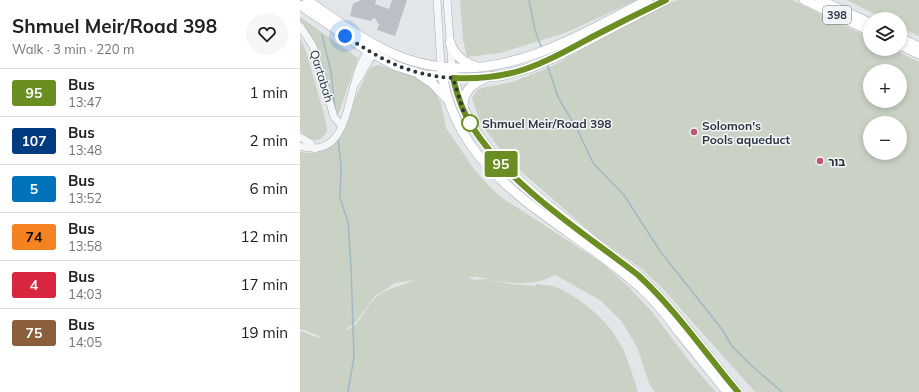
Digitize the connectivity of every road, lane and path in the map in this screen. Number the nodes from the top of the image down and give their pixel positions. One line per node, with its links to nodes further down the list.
1 (307, 0): 16 (main road)
2 (437, 0): 18 (street)
3 (447, 0): 13 (street)
4 (648, 0): 20 (main road)
5 (666, 0): 23 (main road)
6 (804, 0): 11 (main road, 398)
7 (820, 0): 9 (main road, 398)
8 (300, 5): 16 (main road)
9 (863, 20)
10 (300, 26): 27 (street, Qartabah)
11 (863, 28)
12 (907, 41): 14 (main road)
13 (450, 42): 19 (street); 20 (main road)
14 (919, 47)
15 (907, 48): 17 (main road)
16 (372, 50): 18 (main road); 21 (main road); 27 (street)
17 (919, 54)
18 (441, 67): 19 (main road); 22 (main road)
19 (452, 67): 20 (main road); 24 (main road)
20 (482, 67)
21 (415, 72): 22 (main road); 25 (main road)
22 (442, 77): 24 (main road); 25 (main road)
23 (490, 77): 24 (main road); 26 (main road)
24 (453, 78): 26 (main road)
25 (449, 102): 31 (main road)
26 (463, 110): 32 (main road)
27 (342, 126): 30 (street)
28 (300, 137): 30 (street)
29 (300, 146): 30 (street)
30 (316, 149)
31 (728, 392)
32 (738, 392)

